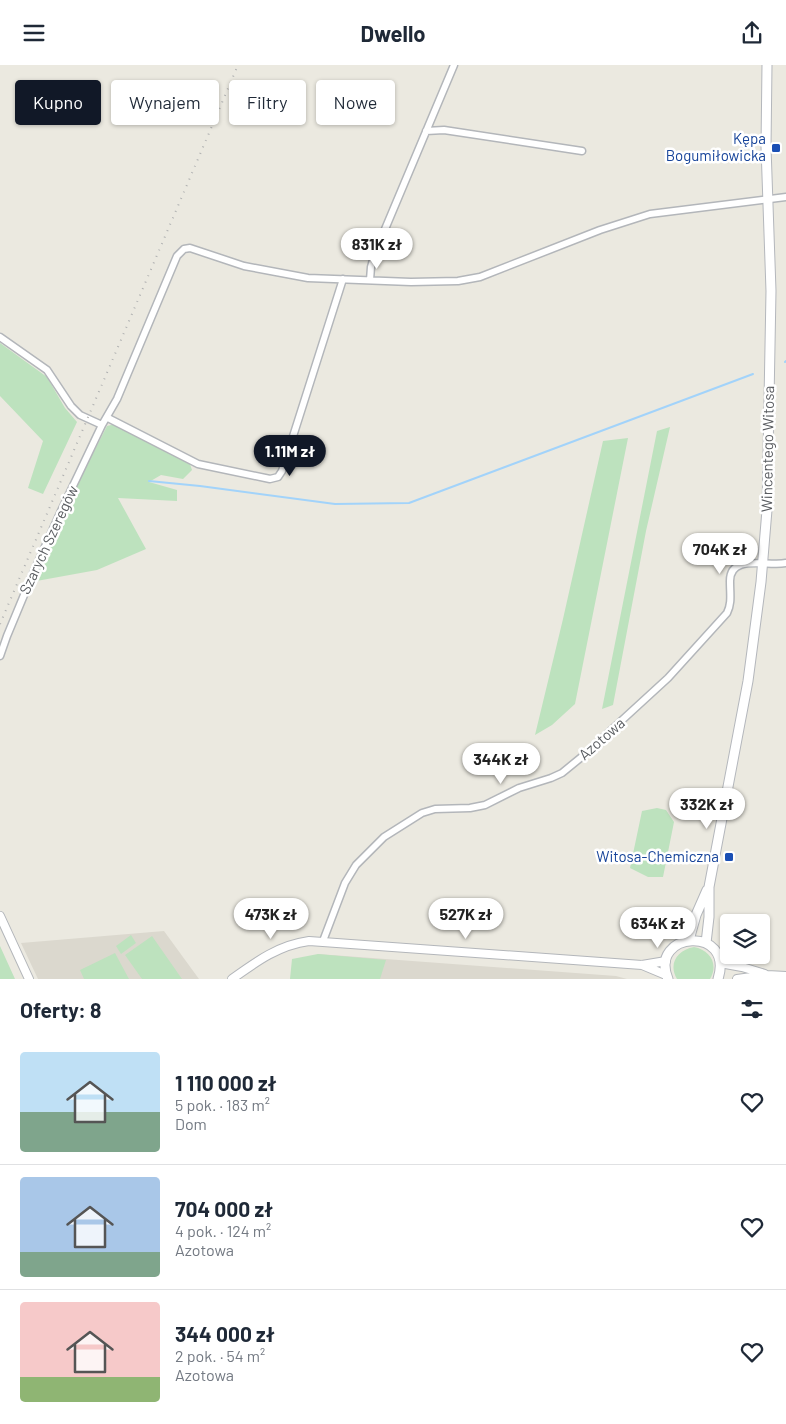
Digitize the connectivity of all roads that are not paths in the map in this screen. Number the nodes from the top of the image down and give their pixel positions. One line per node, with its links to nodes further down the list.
1 (454, 65): 3 (street)
2 (767, 65): 6 (main road, Wincentego Witosa)
3 (426, 131): 4 (street); 8 (street)
4 (582, 151)
5 (786, 197): 6 (street)
6 (767, 199): 8 (street); 13 (main road, Wincentego Witosa)
7 (343, 279): 8 (street); 10 (street, Szarych Szeregów); 10 (street)
8 (370, 280)
9 (0, 337): 11 (street)
10 (108, 418): 11 (street, Szarych Szeregów)
11 (102, 425): 14 (street, Szarych Szeregów)
12 (786, 563): 13 (street, Azotowa)
13 (763, 564): 15 (main road, Wincentego Witosa); 18 (street, Azotowa)
14 (0, 656)
15 (709, 887): 17 (main road, Wincentego Witosa); 19 (main road, Wincentego Witosa)
16 (0, 916): 28 (street)
17 (689, 940): 19 (main road); 20 (main road)
18 (323, 941): 24 (street); 29 (street)
19 (706, 943): 21 (main road)
20 (666, 961): 24 (street); 27 (main road)
21 (720, 963)
22 (720, 964): 30 (main road)
23 (726, 964): 25 (street)
24 (642, 965): 27 (street)
25 (767, 975): 26 (street); 31 (street)
26 (786, 976)
27 (667, 977)
28 (29, 979)
29 (232, 979)
30 (718, 979)
31 (737, 979)

